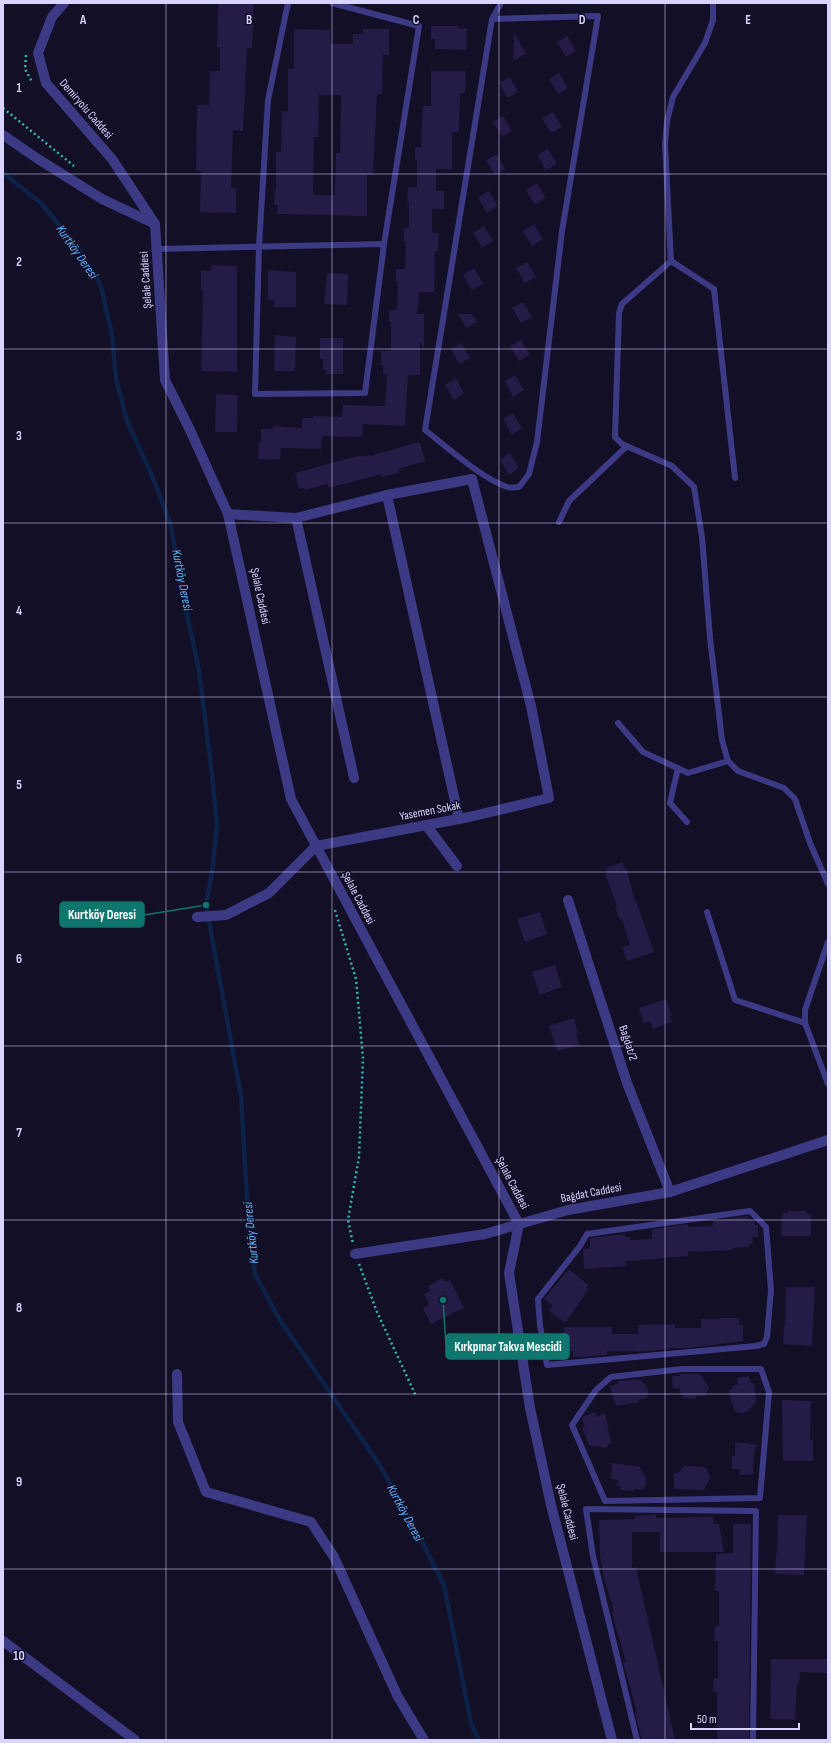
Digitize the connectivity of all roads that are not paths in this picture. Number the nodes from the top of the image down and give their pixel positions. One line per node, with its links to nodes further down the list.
1 (64, 3): 8 (street, Demiryolu Caddesi)
2 (288, 3): 10 (lane)
3 (332, 3): 9 (lane)
4 (502, 3): 6 (lane)
5 (713, 3): 12 (lane)
6 (492, 19): 6 (lane)
7 (3, 135): 8 (street)
8 (155, 224): 11 (street, Şelale Caddesi)
9 (384, 244): 10 (lane); 10 (lane)
10 (260, 246): 11 (lane)
11 (157, 249): 16 (street, Şelale Caddesi)
12 (671, 261): 13 (lane); 14 (lane)
13 (627, 446): 18 (lane); 20 (lane)
14 (735, 478)
15 (387, 495): 17 (street); 23 (street); 23 (street, Yasemen Sokak)
16 (228, 514): 17 (street); 26 (street, Şelale Caddesi)
17 (296, 518): 22 (street)
18 (559, 522)
19 (618, 723): 21 (lane)
20 (728, 761): 21 (lane); 28 (lane)
21 (678, 768): 24 (lane)
22 (354, 778)
23 (459, 819): 25 (street, Yasemen Sokak)
24 (686, 822)
25 (426, 825): 26 (street, Yasemen Sokak); 27 (street)
26 (316, 846): 31 (street); 37 (street, Şelale Caddesi)
27 (457, 866)
28 (828, 884)
29 (568, 900): 36 (street, Bağdat/2)
30 (707, 912): 33 (lane)
31 (197, 917)
32 (828, 942): 33 (lane)
33 (805, 1023): 34 (lane)
34 (828, 1084)
35 (828, 1140): 36 (street, Bağdat Caddesi)
36 (670, 1192): 37 (street, Bağdat Caddesi)
37 (519, 1224): 38 (street, Bağdat Caddesi); 45 (street, Şelale Caddesi)
38 (355, 1254)
39 (540, 1325): 39 (lane)
40 (177, 1374): 44 (street)
41 (572, 1425): 41 (lane)
42 (3, 1641): 43 (street)
43 (135, 1740)
44 (424, 1740)
45 (612, 1740)
46 (637, 1740): 47 (lane)
47 (753, 1740)

